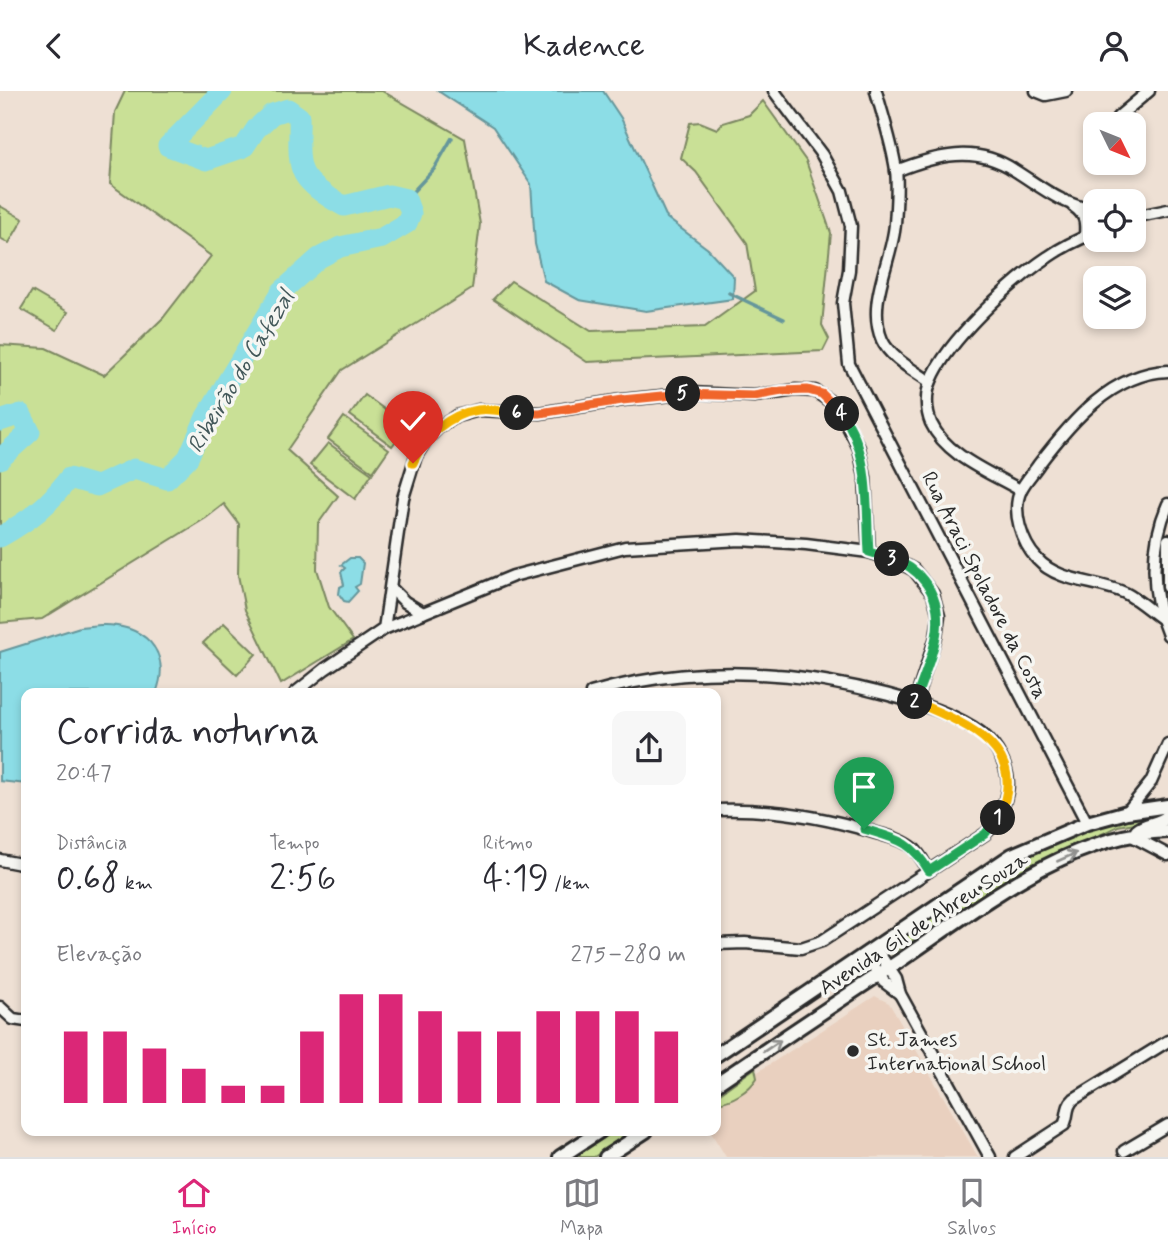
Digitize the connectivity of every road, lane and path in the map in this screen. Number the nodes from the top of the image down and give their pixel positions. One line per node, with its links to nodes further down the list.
1 (774, 91): 34 (street, Rua Araci Spoladore da Costa)
2 (876, 91): 7 (street)
3 (1036, 91): 4 (street)
4 (1066, 91)
5 (1149, 91): 6 (street)
6 (1124, 112)
7 (896, 171): 8 (street); 15 (street)
8 (1070, 204): 9 (street); 12 (street)
9 (1083, 208)
10 (1167, 210): 11 (street)
11 (1146, 214)
12 (1083, 217)
13 (1083, 238): 15 (street)
14 (1168, 370): 16 (street)
15 (930, 382): 16 (street)
16 (1020, 491): 23 (street)
17 (1168, 504): 23 (street)
18 (1168, 540): 20 (street)
19 (869, 552): 21 (street); 22 (street); 28 (street)
20 (1168, 587)
21 (391, 588): 22 (street); 24 (street)
22 (423, 613): 24 (street)
23 (1165, 621): 25 (street)
24 (384, 629): 26 (street)
25 (1168, 635)
26 (301, 688)
27 (612, 688): 28 (street)
28 (915, 702): 40 (street)
29 (1167, 749): 32 (street)
30 (1168, 806): 32 (street, Avenida Gil de Abreu Souza)
31 (721, 810): 40 (street)
32 (1127, 812): 34 (street, Avenida Gil de Abreu Souza)
33 (1168, 816): 36 (street)
34 (1087, 823): 42 (street, Avenida Gil de Abreu Souza)
35 (1168, 831): 36 (street, Avenida Gil de Abreu Souza)
36 (1132, 837): 37 (street); 43 (street, Avenida Gil de Abreu Souza, one-way to 36)
37 (1168, 855)
38 (0, 860): 39 (street)
39 (21, 864)
40 (929, 871): 41 (street)
41 (721, 944)
42 (870, 950): 43 (street); 47 (street, Avenida Gil de Abreu Souza)
43 (884, 970): 48 (street, Avenida Gil de Abreu Souza, one-way to 43); 55 (street)
44 (0, 1007): 45 (street)
45 (21, 1020)
46 (1168, 1041): 56 (street)
47 (721, 1052)
48 (721, 1081)
49 (1168, 1125): 52 (street)
50 (592, 1136): 54 (street)
51 (639, 1136): 53 (street)
52 (1124, 1151)
53 (611, 1155)
54 (560, 1157)
55 (990, 1157)
56 (1015, 1157)

